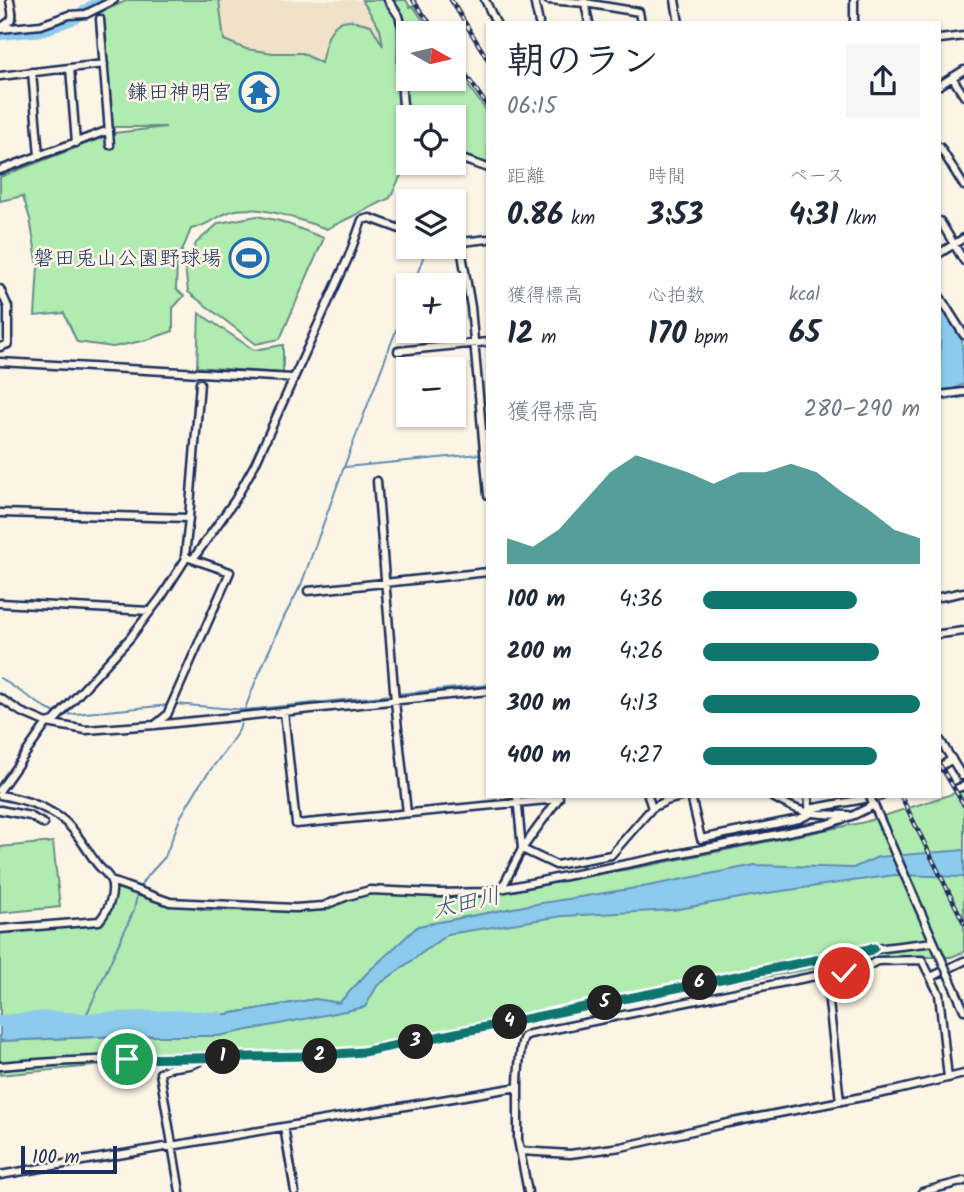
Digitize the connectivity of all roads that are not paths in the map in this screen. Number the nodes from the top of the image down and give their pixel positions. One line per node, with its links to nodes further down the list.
1 (10, 0): 17 (street)
2 (114, 0): 17 (street)
3 (387, 0): 28 (street)
4 (485, 0): 11 (street)
5 (534, 0): 12 (street)
6 (548, 0): 9 (street)
7 (675, 0): 15 (street)
8 (854, 0): 16 (street)
9 (585, 2): 13 (street); 14 (street)
10 (100, 19): 20 (street)
11 (495, 21)
12 (539, 21)
13 (589, 21)
14 (641, 21)
15 (680, 21)
16 (854, 21)
17 (0, 28)
18 (964, 36): 19 (street)
19 (941, 39)
20 (104, 64): 21 (street); 29 (street)
21 (70, 68): 23 (street); 30 (street)
22 (964, 70): 25 (street)
23 (32, 72): 24 (street); 33 (street)
24 (0, 76)
25 (952, 78): 26 (street); 27 (street)
26 (941, 84)
27 (964, 96)
28 (403, 105)
29 (109, 130): 30 (street); 31 (street)
30 (76, 143): 33 (street)
31 (110, 145)
32 (941, 149): 37 (street)
33 (39, 156): 36 (street)
34 (466, 160): 35 (street)
35 (486, 167)
36 (0, 170)
37 (964, 186)
38 (941, 223): 43 (street)
39 (396, 228): 56 (street)
40 (964, 238): 43 (street)
41 (486, 239): 42 (street)
42 (466, 241)
43 (954, 244): 44 (street); 46 (street)
44 (941, 252)
45 (461, 259): 52 (street)
46 (964, 261)
47 (0, 289): 50 (street)
48 (941, 299): 49 (street)
49 (964, 335)
50 (4, 339): 53 (street)
51 (486, 342): 52 (street)
52 (474, 343): 54 (street); 60 (street)
53 (0, 347)
54 (397, 351)
55 (0, 362): 56 (street)
56 (293, 379): 64 (street)
57 (200, 383): 63 (street)
58 (964, 391): 59 (street)
59 (941, 395)
60 (486, 473)
61 (377, 481): 66 (street)
62 (0, 513): 63 (street)
63 (189, 518): 64 (street)
64 (190, 558): 71 (street); 79 (street)
65 (486, 572): 66 (street)
66 (385, 582): 67 (street); 76 (street)
67 (308, 592)
68 (964, 592): 69 (street)
69 (941, 597)
70 (0, 603): 71 (street)
71 (150, 611): 78 (street)
72 (964, 631): 73 (street)
73 (941, 634)
74 (486, 691): 76 (street)
75 (0, 698): 78 (street)
76 (395, 701): 77 (street); 98 (street)
77 (284, 712): 79 (street); 98 (street)
78 (47, 723): 79 (street); 84 (street)
79 (155, 725)
80 (941, 742): 81 (street)
81 (952, 759): 82 (street); 83 (street)
82 (941, 765)
83 (964, 775)
84 (0, 790)
85 (0, 795): 102 (street)
86 (559, 798): 93 (street); 101 (street)
87 (649, 798): 95 (street)
88 (677, 798): 95 (street)
89 (691, 798): 97 (street)
90 (774, 798): 97 (street)
91 (808, 798): 97 (street)
92 (872, 798): 97 (street)
93 (517, 799): 98 (street); 101 (street)
94 (872, 801): 99 (street); 105 (street)
95 (652, 808): 101 (street)
96 (0, 810): 100 (street)
97 (809, 812): 99 (street)
98 (407, 813)
99 (854, 815): 103 (street)
100 (44, 824)
101 (522, 849): 103 (street)
102 (111, 881): 103 (street); 104 (street)
103 (502, 888)
104 (0, 929)
105 (933, 941): 106 (street); 110 (street, bridge)
106 (874, 948): 108 (street); 111 (street)
107 (964, 962): 109 (street)
108 (826, 975): 109 (street); 115 (street); 116 (street)
109 (931, 977): 114 (street)
110 (964, 1010)
111 (204, 1057): 112 (street); 118 (street)
112 (0, 1066)
113 (964, 1074): 114 (street)
114 (948, 1079): 116 (street)
115 (518, 1087): 117 (street); 119 (street)
116 (840, 1101): 119 (street)
117 (284, 1126): 118 (street); 123 (street)
118 (173, 1145): 120 (street); 122 (street)
119 (521, 1151): 124 (street)
120 (0, 1175)
121 (964, 1181): 125 (street)
122 (180, 1192)
123 (295, 1192)
124 (528, 1192)
125 (922, 1192)

